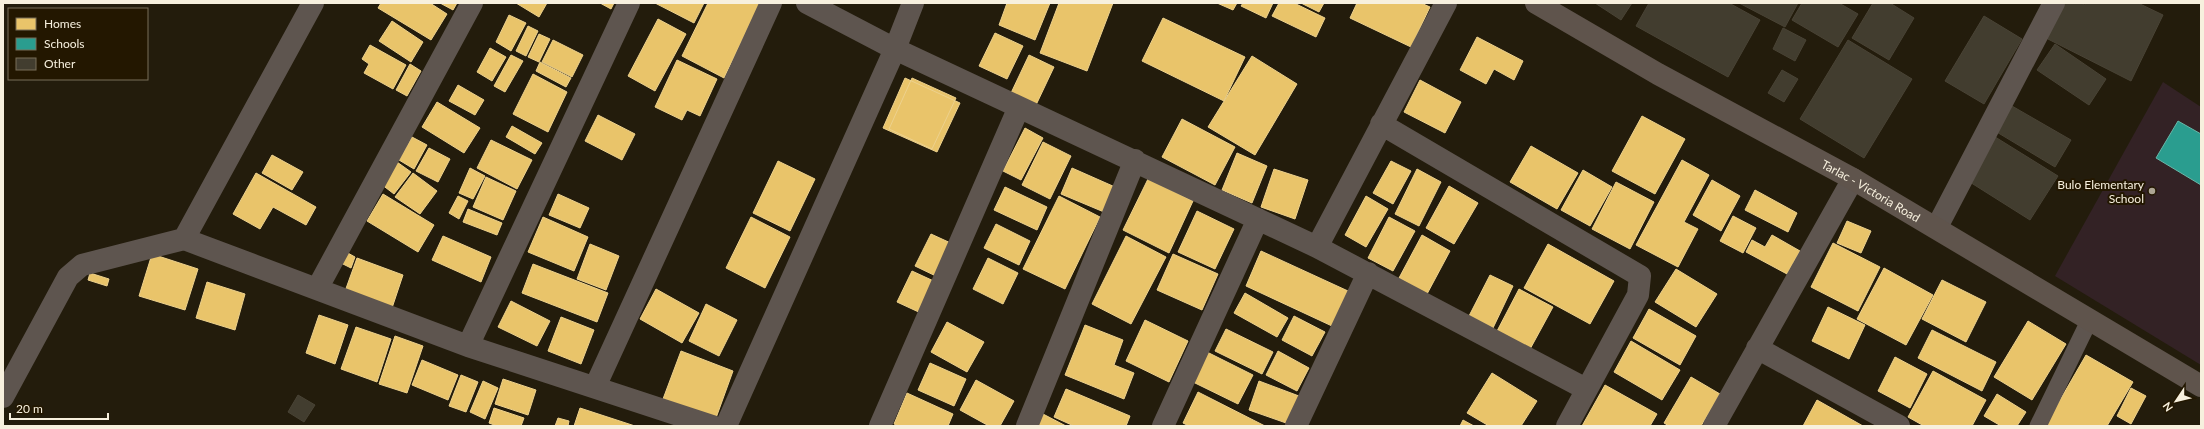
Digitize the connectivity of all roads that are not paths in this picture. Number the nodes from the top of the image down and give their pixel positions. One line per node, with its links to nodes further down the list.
1 (313, 3): 17 (street)
2 (472, 3): 20 (street)
3 (629, 3): 22 (street)
4 (771, 3): 25 (street)
5 (807, 3): 10 (street)
6 (913, 3): 10 (street)
7 (1446, 3): 12 (street)
8 (1536, 3): 14 (main road, Tarlac - Victoria Road)
9 (2054, 3): 16 (street)
10 (895, 49): 11 (street); 30 (street)
11 (1019, 108): 13 (street); 31 (street)
12 (1381, 124): 18 (street); 26 (street)
13 (1135, 160): 15 (street); 32 (street)
14 (1853, 179): 16 (main road, Tarlac - Victoria Road); 23 (street)
15 (1258, 219): 18 (street); 33 (street)
16 (1937, 228): 21 (main road, Tarlac - Victoria Road)
17 (184, 239): 20 (street); 27 (street)
18 (1317, 247): 19 (street)
19 (1368, 274): 26 (street); 34 (street)
20 (317, 289): 22 (street)
21 (2089, 321): 24 (main road, Tarlac - Victoria Road); 37 (lane)
22 (468, 346): 25 (street)
23 (1757, 348): 28 (street); 36 (street)
24 (2201, 386)
25 (595, 387): 29 (street)
26 (1586, 389): 35 (street)
27 (3, 397)
28 (1888, 423)
29 (712, 426)
30 (726, 426)
31 (880, 426)
32 (1027, 426)
33 (1163, 426)
34 (1296, 426)
35 (1567, 426)
36 (1714, 426)
37 (2038, 426)

